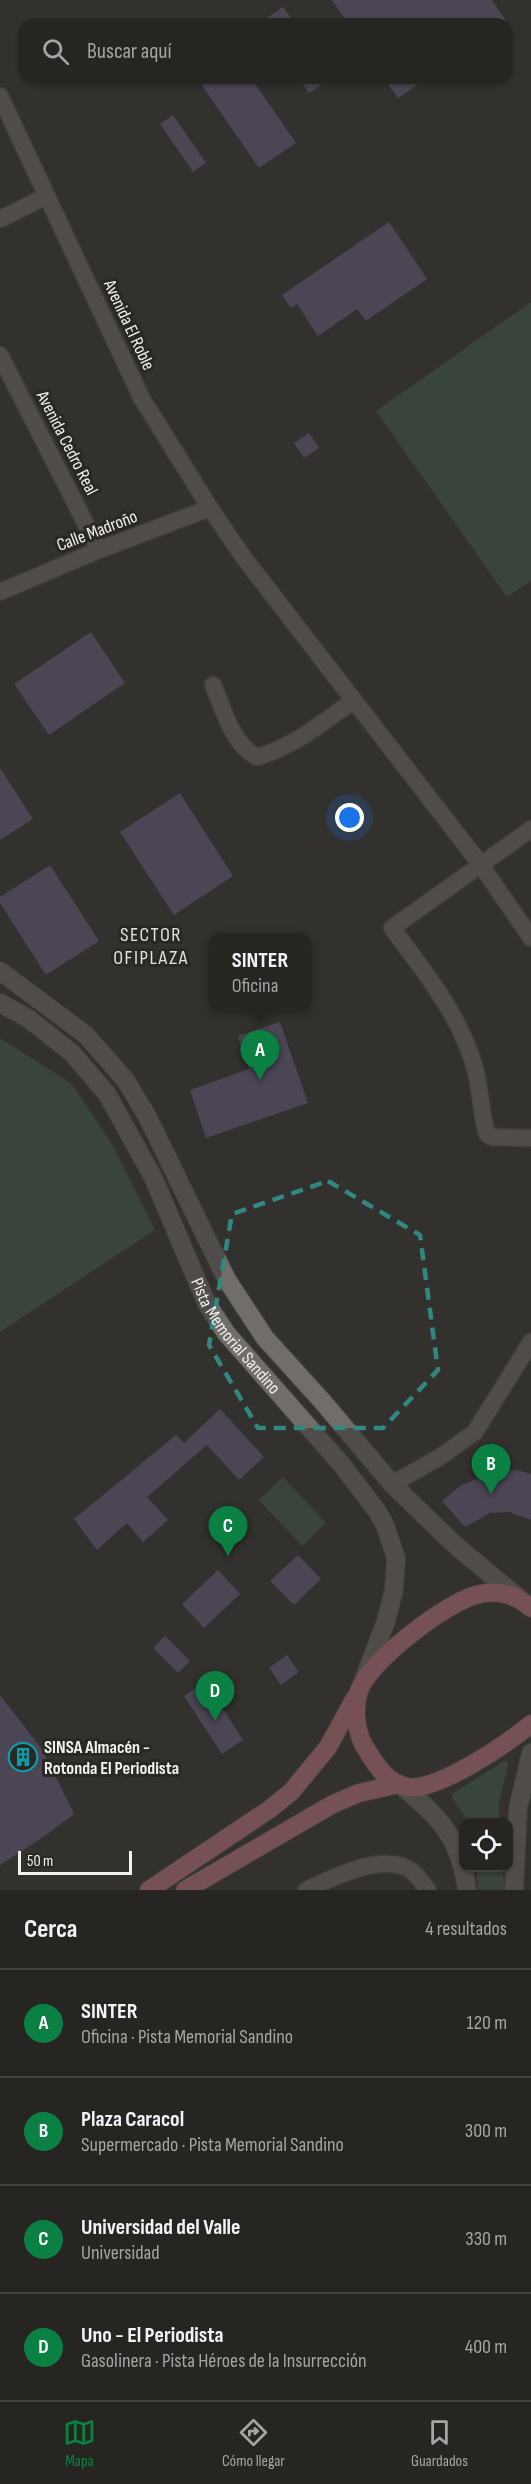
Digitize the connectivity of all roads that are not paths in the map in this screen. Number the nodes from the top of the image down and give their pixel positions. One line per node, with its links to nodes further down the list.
1 (0, 96): 2 (street, Avenida El Roble)
2 (47, 196): 3 (street); 5 (street, Avenida El Roble)
3 (0, 219)
4 (0, 355): 6 (street, Avenida Cedro Real)
5 (210, 508): 6 (street, Calle Madroño); 9 (street, Avenida El Roble)
6 (99, 550): 7 (street, Calle Madroño)
7 (0, 592)
8 (213, 685): 9 (street)
9 (354, 700): 11 (street, Avenida El Roble)
10 (531, 829): 11 (street)
11 (481, 865): 12 (street, Avenida El Roble); 15 (street)
12 (531, 938)
13 (0, 971): 17 (main road, Pista Memorial Sandino)
14 (0, 1003): 19 (main road, Pista Memorial Sandino)
15 (531, 1138)
16 (531, 1342): 17 (street)
17 (392, 1484): 18 (main road, Pista Memorial Sandino)
18 (527, 1601): 19 (main road)
19 (359, 1692): 22 (main road); 23 (main road)
20 (531, 1724): 22 (main road)
21 (531, 1752): 28 (main road)
22 (399, 1784): 24 (main road); 27 (main road)
23 (149, 1890)
24 (185, 1890)
25 (306, 1890): 26 (street)
26 (428, 1890)
27 (467, 1890)
28 (513, 1890)

